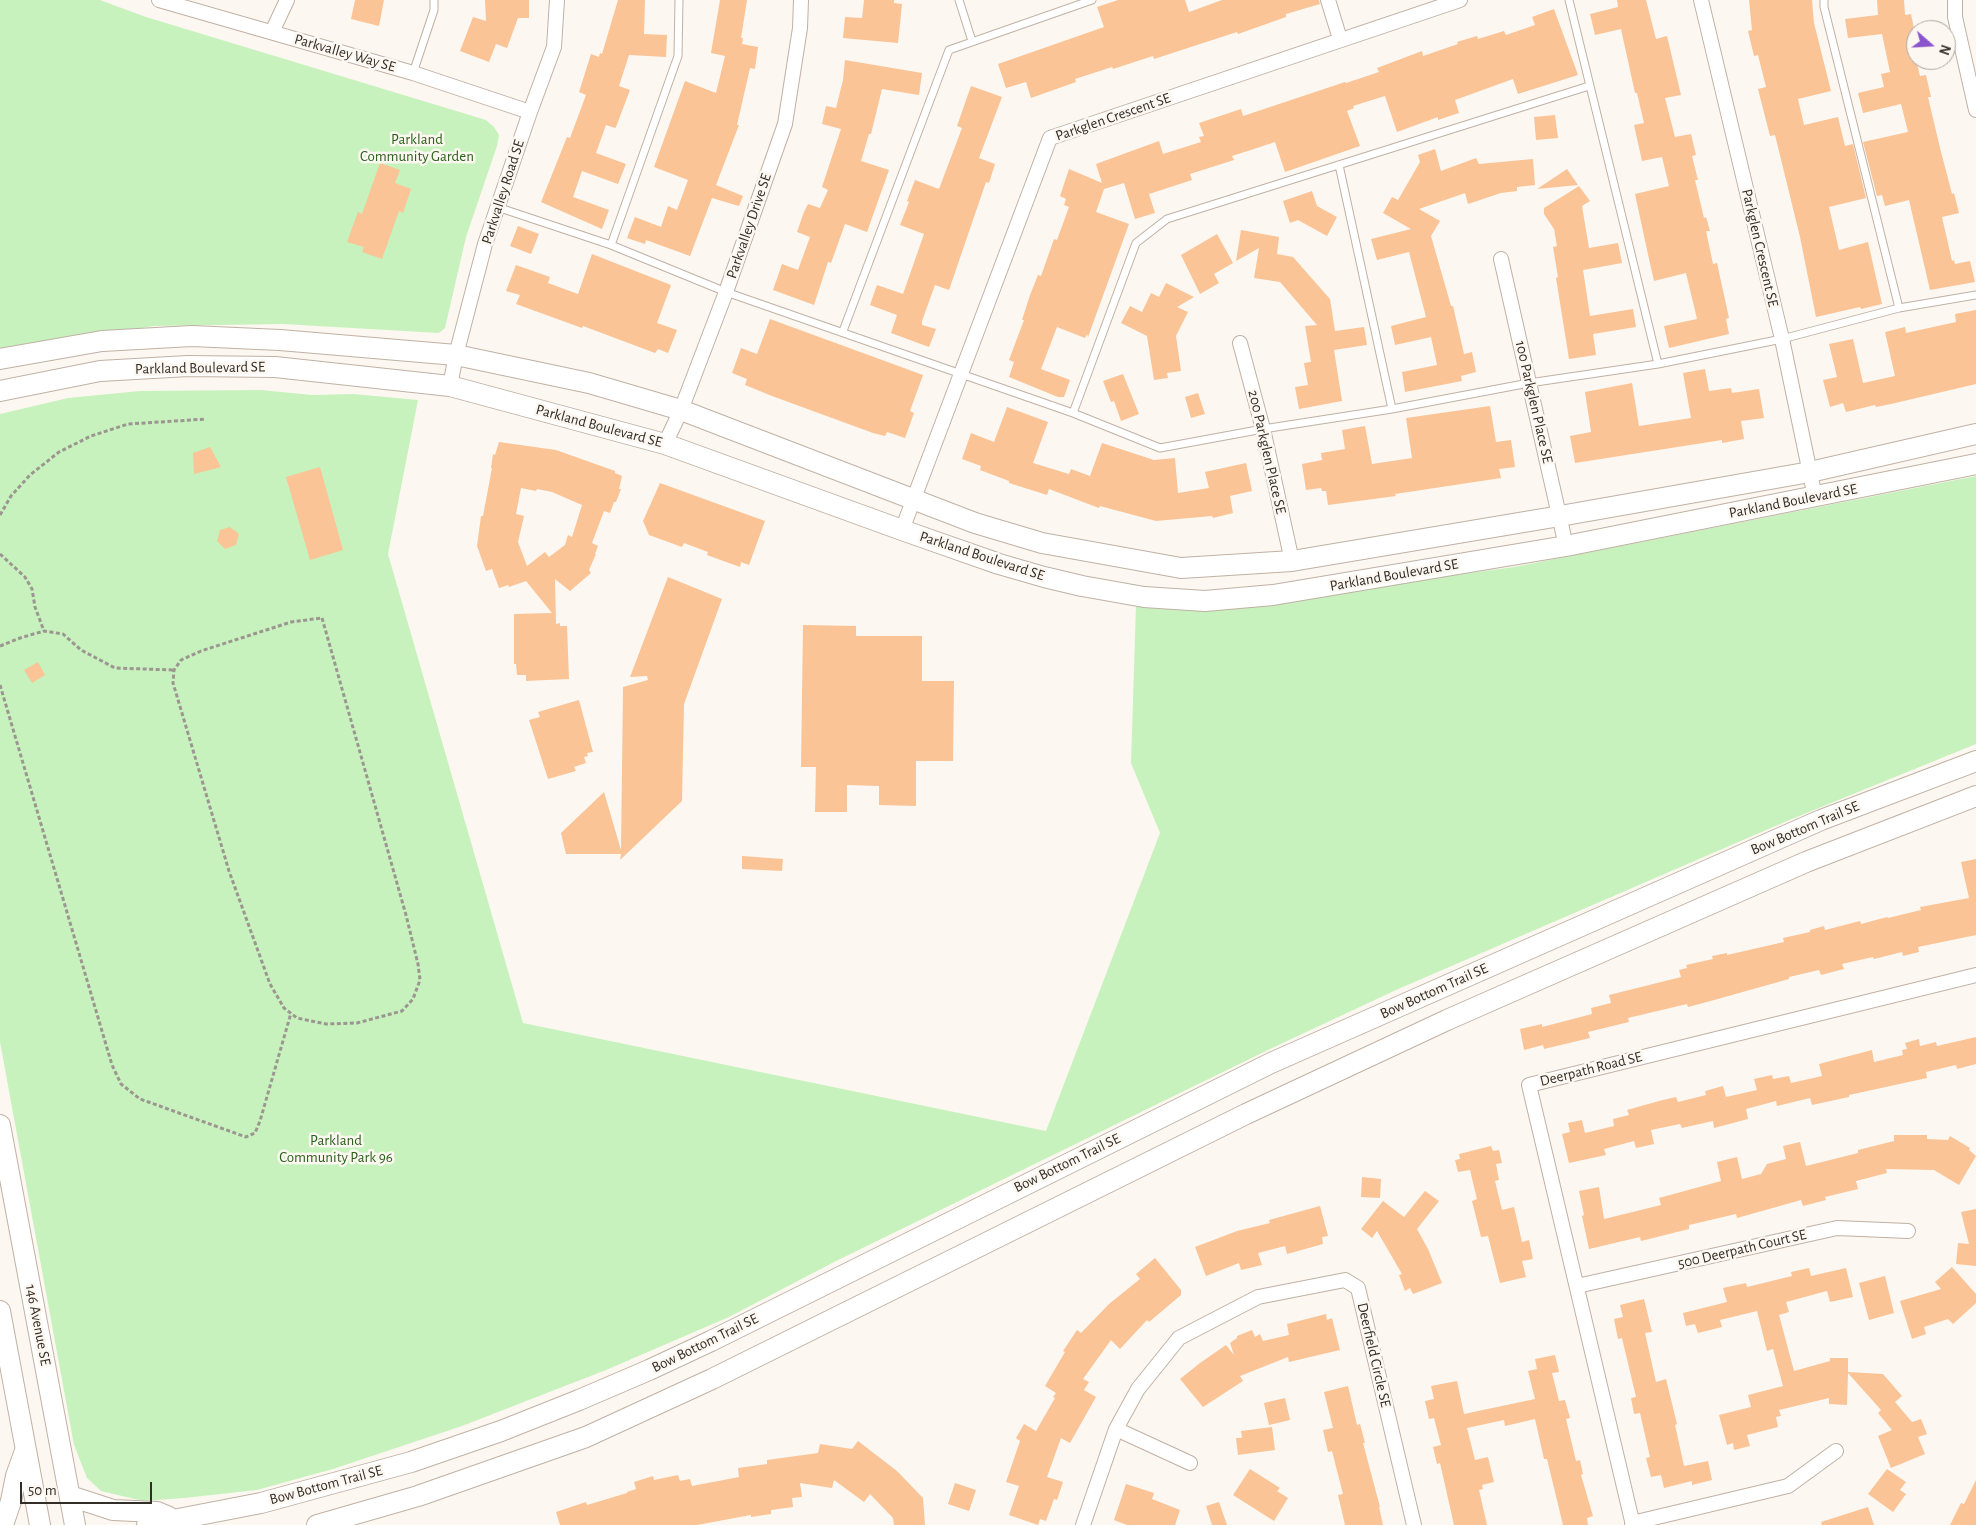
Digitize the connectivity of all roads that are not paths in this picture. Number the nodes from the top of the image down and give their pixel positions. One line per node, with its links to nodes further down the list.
1 (159, 0): 15 (street, Parkvalley Way SE)
2 (287, 0): 15 (street)
3 (434, 0): 18 (lane)
4 (557, 0): 21 (street, Parkvalley Road SE)
5 (678, 0): 24 (lane)
6 (801, 0): 26 (street, Parkvalley Drive SE)
7 (959, 0): 17 (lane)
8 (1092, 0): 17 (lane)
9 (1328, 0): 16 (street)
10 (1460, 0): 16 (street, Parkglen Crescent SE)
11 (1569, 0): 19 (lane)
12 (1701, 0): 30 (street, Parkglen Crescent SE)
13 (1824, 0): 28 (lane)
14 (1955, 0): 20 (street)
15 (272, 32): 18 (street, Parkvalley Way SE)
16 (1340, 39): 35 (street, Parkglen Crescent SE)
17 (972, 41): 29 (lane)
18 (413, 73): 21 (street, Parkvalley Way SE)
19 (1590, 86): 22 (lane); 34 (lane)
20 (1976, 110)
21 (530, 112): 23 (street, Parkvalley Road SE)
22 (1339, 165): 39 (lane); 41 (lane)
23 (497, 207): 24 (lane); 32 (street, Parkvalley Road SE)
24 (612, 246): 26 (lane)
25 (1501, 259): 36 (street, 100 Parkglen Place SE)
26 (726, 292): 29 (lane); 40 (street, Parkvalley Drive SE)
27 (1976, 295): 28 (lane)
28 (1899, 308): 30 (lane)
29 (843, 331): 35 (lane)
30 (1782, 339): 34 (lane); 46 (street, Parkglen Crescent SE)
31 (1240, 343): 42 (street, 200 Parkglen Place SE)
32 (456, 355): 33 (street, Parkland Boulevard SE); 37 (street, Parkvalley Road SE); 40 (street, Parkland Boulevard SE)
33 (0, 359)
34 (1658, 364): 36 (lane)
35 (961, 375): 41 (lane); 48 (street, Parkglen Crescent SE)
36 (1529, 383): 39 (lane); 49 (street, 100 Parkglen Place SE)
37 (450, 386): 38 (street, Parkland Boulevard SE); 44 (street, Parkland Boulevard SE)
38 (0, 391)
39 (1392, 409): 42 (lane)
40 (681, 410): 44 (street, Parkvalley Drive SE); 48 (street, Parkland Boulevard SE)
41 (1073, 413): 42 (lane)
42 (1262, 429): 52 (street, 200 Parkglen Place SE)
43 (1976, 434): 46 (street, Parkland Boulevard SE)
44 (665, 444): 50 (street, Parkland Boulevard SE)
45 (1976, 464): 47 (street, Parkland Boulevard SE)
46 (1810, 472): 47 (street, Parkglen Crescent SE); 49 (street, Parkland Boulevard SE)
47 (1815, 497): 51 (street, Parkland Boulevard SE)
48 (913, 500): 50 (street, Parkglen Crescent SE); 52 (street, Parkland Boulevard SE)
49 (1560, 516): 51 (street, 100 Parkglen Place SE); 52 (street, Parkland Boulevard SE)
50 (902, 530): 51 (street, Parkland Boulevard SE)
51 (1566, 546)
52 (1292, 561)
53 (1976, 761): 65 (street, Bow Bottom Trail SE)
54 (1976, 796): 71 (street)
55 (1976, 975): 58 (street, Deerpath Road SE)
56 (0, 1125): 64 (street, 146 Avenue SE)
57 (1908, 1231): 58 (street, 500 Deerpath Court SE)
58 (1577, 1286): 66 (street, Deerpath Road SE)
59 (0, 1311): 61 (street)
60 (1116, 1429): 63 (street); 72 (street, Deerfield Circle SE); 73 (street, Deerfield Circle SE)
61 (25, 1450): 67 (street); 68 (street)
62 (1836, 1451): 66 (street)
63 (1190, 1463)
64 (70, 1496): 65 (street); 69 (street, 146 Avenue SE)
65 (175, 1520): 70 (street, Bow Bottom Trail SE)
66 (1633, 1524)
67 (3, 1525)
68 (40, 1525)
69 (74, 1525)
70 (147, 1525)
71 (317, 1525)
72 (1083, 1525)
73 (1414, 1525)

